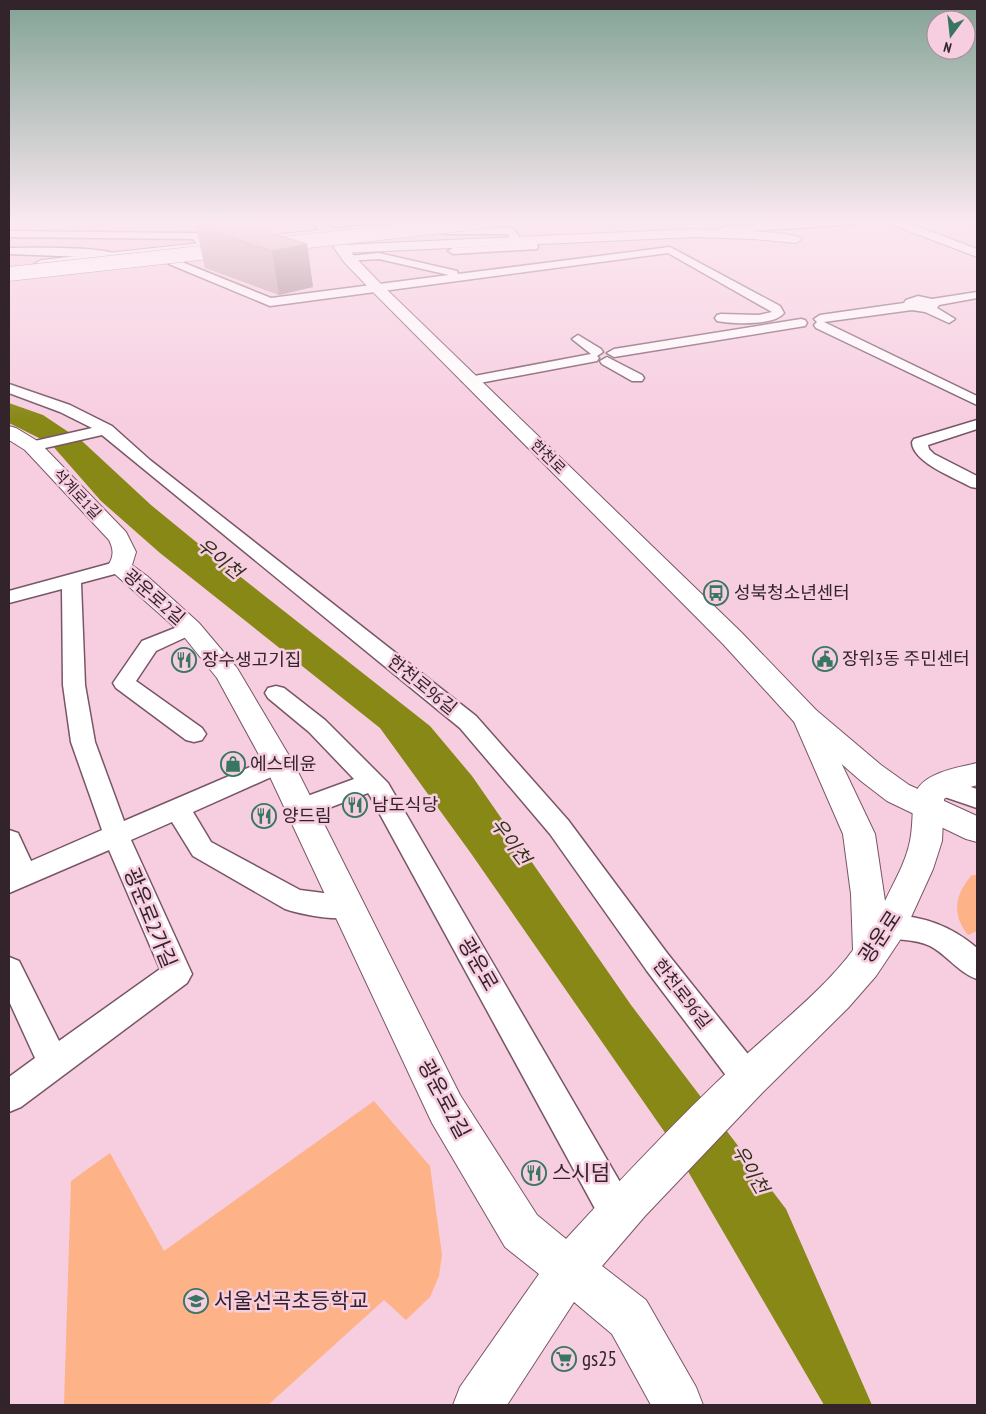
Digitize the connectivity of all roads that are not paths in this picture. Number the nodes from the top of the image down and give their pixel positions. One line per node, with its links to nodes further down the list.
1 (235, 287): 4 (street)
2 (383, 287): 4 (street)
3 (736, 287): 7 (street)
4 (377, 288): 14 (main road, 한천로)
5 (977, 295): 6 (street)
6 (929, 305): 8 (street); 9 (street)
7 (721, 318)
8 (949, 319)
9 (820, 322): 12 (street); 16 (street)
10 (578, 340): 11 (street)
11 (594, 355): 12 (street); 14 (street)
12 (611, 357): 13 (street)
13 (637, 378)
14 (469, 381): 27 (main road, 한천로)
15 (9, 388): 18 (street, 한천로96길)
16 (977, 401)
17 (977, 424): 21 (street)
18 (104, 430): 20 (street); 45 (street, 한천로96길)
19 (9, 432): 20 (main road, 석계로1길)
20 (39, 444): 22 (main road, 석계로1길)
21 (977, 483)
22 (119, 567): 23 (street); 25 (main road, 광운로2길)
23 (72, 580): 24 (street); 37 (street, 광운로2가길)
24 (9, 597)
25 (190, 628): 28 (street, 광운로2길); 29 (main road, 광운로2길)
26 (276, 693): 31 (street, 광운로)
27 (806, 717): 32 (main road); 41 (main road)
28 (194, 734)
29 (279, 764): 34 (street); 35 (main road, 광운로2길)
30 (977, 774): 32 (main road)
31 (372, 782): 35 (street); 47 (street, 광운로)
32 (934, 797): 33 (street); 36 (main road); 41 (main road, 광운로)
33 (977, 799)
34 (177, 808): 37 (street); 40 (street)
35 (300, 809): 40 (main road, 광운로2길)
36 (977, 830)
37 (117, 835): 39 (street); 44 (street, 광운로2가길)
38 (9, 840): 39 (street)
39 (16, 878)
40 (348, 908): 48 (main road, 광운로2길)
41 (880, 941): 42 (street); 45 (main road, 광운로)
42 (977, 966)
43 (9, 970): 44 (street)
44 (54, 1063): 46 (street, 광운로2가길)
45 (741, 1086): 47 (main road, 광운로)
46 (9, 1096)
47 (624, 1207): 48 (main road, 광운로)
48 (569, 1269): 49 (main road, 광운로); 50 (main road, 광운로2길)
49 (478, 1405)
50 (678, 1405)

